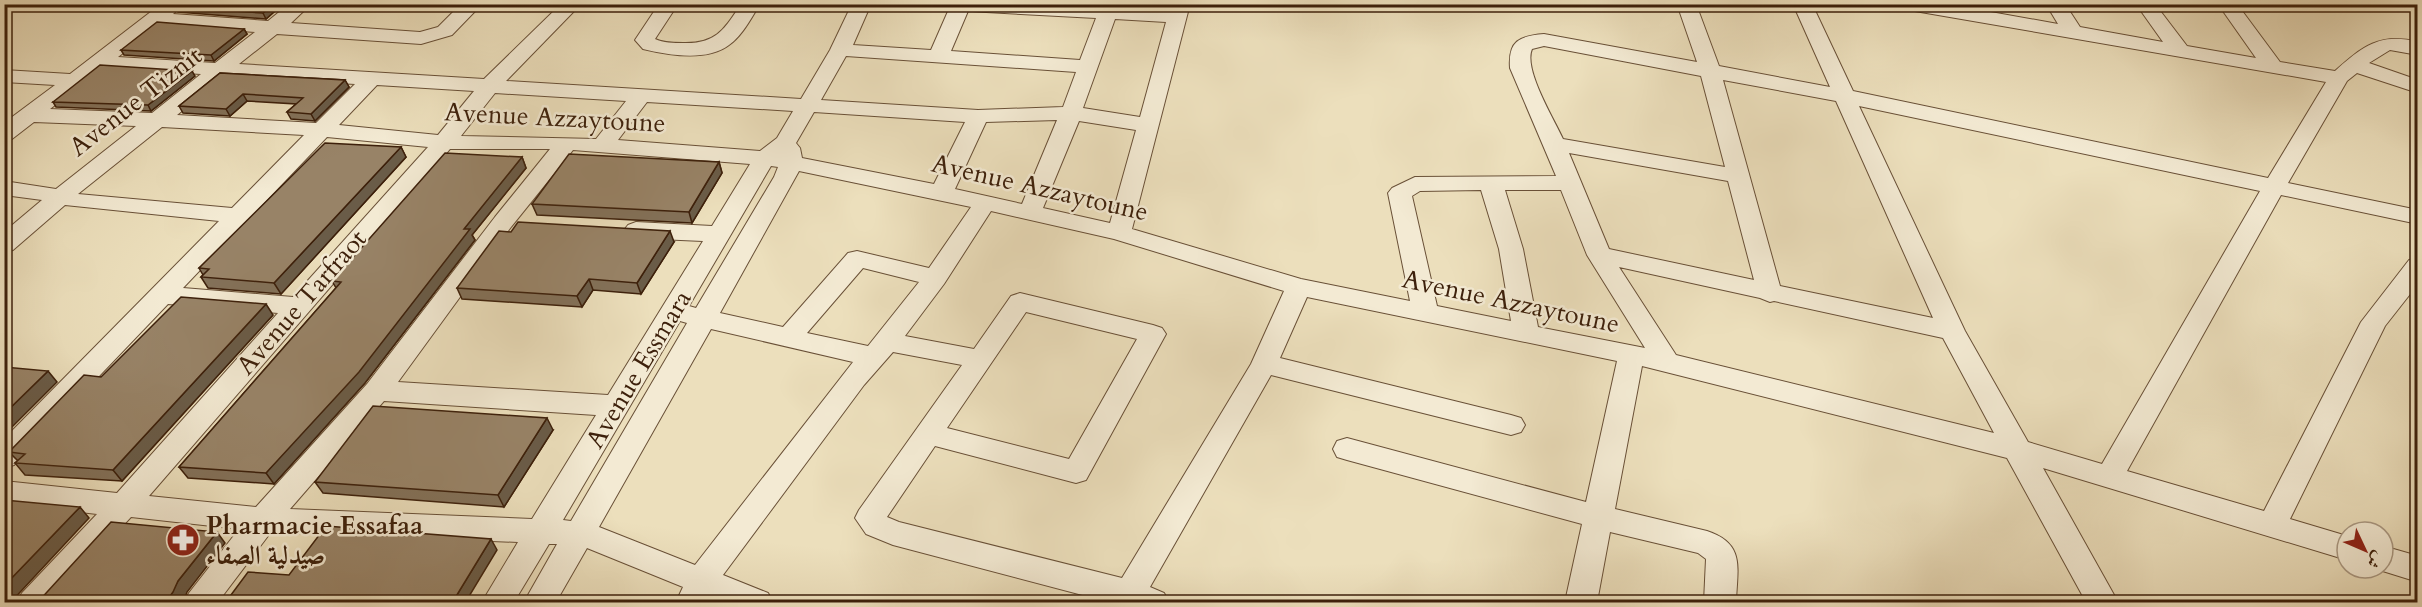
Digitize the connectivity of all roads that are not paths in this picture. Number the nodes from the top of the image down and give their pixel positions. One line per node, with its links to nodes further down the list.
1 (174, 4): 18 (street)
2 (302, 4): 19 (street, Avenue Tiznit)
3 (473, 4): 19 (street)
4 (572, 4): 34 (street, Avenue Tarfraot)
5 (669, 4): 6 (street)
6 (752, 4)
7 (862, 4): 23 (street, Avenue Essmara)
8 (953, 4): 15 (street)
9 (1686, 4): 30 (street)
10 (1802, 4): 37 (street)
11 (1909, 4): 20 (street)
12 (2055, 4): 20 (street)
13 (2145, 4): 21 (street)
14 (2227, 4): 26 (street)
15 (961, 5): 16 (street); 24 (street)
16 (1110, 9): 17 (street); 27 (street)
17 (1179, 11): 43 (street)
18 (155, 19): 19 (street); 25 (street)
19 (276, 27): 28 (street, Avenue Tiznit)
20 (2073, 32): 21 (street)
21 (2179, 49): 26 (street)
22 (2418, 49): 29 (street)
23 (840, 50): 24 (street); 38 (street, Avenue Essmara)
24 (938, 57): 27 (street)
25 (101, 62): 28 (street); 33 (street)
26 (2273, 66): 29 (street)
27 (1089, 67): 39 (street)
28 (219, 70): 32 (street); 42 (street, Avenue Tiznit)
29 (2347, 71): 35 (street); 54 (street)
30 (1711, 73): 37 (street); 48 (street); 51 (street)
31 (4, 76): 33 (street)
32 (372, 78): 34 (street); 44 (street)
33 (74, 80): 40 (street)
34 (489, 86): 36 (street); 46 (street, Avenue Tarfraot)
35 (2418, 87)
36 (641, 95): 38 (street); 49 (street)
37 (1844, 96): 54 (street); 76 (street)
38 (807, 104): 41 (street); 50 (street, Avenue Essmara)
39 (1071, 113): 41 (street); 43 (street); 59 (street)
40 (30, 116): 42 (street, Avenue Azzaytoune); 45 (street)
41 (978, 116): 56 (street)
42 (158, 120): 44 (street, Avenue Azzaytoune); 57 (street, Avenue Tiznit)
43 (1148, 125): 63 (street)
44 (323, 130): 46 (street, Avenue Azzaytoune); 60 (street)
45 (4, 134)
46 (444, 141): 47 (street, Avenue Azzaytoune); 72 (street, Avenue Tarfraot)
47 (567, 143): 49 (street, Avenue Azzaytoune); 84 (street)
48 (1554, 144): 51 (street); 52 (street)
49 (603, 145): 50 (street, Avenue Azzaytoune)
50 (781, 154): 56 (street, Avenue Azzaytoune); 64 (street, Avenue Essmara); 75 (street, Avenue Essmara)
51 (1739, 176): 70 (street)
52 (1570, 183): 53 (street); 66 (street)
53 (1491, 184): 73 (street); 77 (street)
54 (2274, 187): 61 (street); 91 (street)
55 (4, 188): 57 (street)
56 (942, 193): 58 (street, Avenue Azzaytoune)
57 (60, 197): 60 (street); 65 (street, Avenue Tiznit)
58 (985, 203): 59 (street, Avenue Azzaytoune); 68 (street)
59 (1029, 214): 63 (street, Avenue Azzaytoune)
60 (240, 216): 71 (street)
61 (2418, 217)
62 (617, 228): 64 (street)
63 (1119, 233): 69 (street, Avenue Azzaytoune)
64 (720, 234): 74 (street, Avenue Essmara)
65 (4, 245)
66 (1599, 255): 70 (street); 82 (street)
67 (2418, 266): 96 (street)
68 (935, 278): 78 (street); 79 (street)
69 (1299, 287): 73 (street, Avenue Azzaytoune); 83 (street)
70 (1770, 294): 76 (street)
71 (159, 295): 72 (street); 90 (street)
72 (297, 306): 93 (street, Avenue Tarfraot)
73 (1425, 311): 77 (street, Avenue Azzaytoune)
74 (673, 312): 75 (street); 85 (street, Avenue Essmara)
75 (704, 318): 78 (street); 98 (street, Avenue Essmara)
76 (1952, 331): 89 (street)
77 (1526, 333): 80 (street, Avenue Azzaytoune)
78 (788, 338): 79 (street)
79 (880, 349): 81 (street); 100 (street)
80 (1631, 356): 82 (street, Avenue Azzaytoune); 94 (street)
81 (980, 359): 87 (street); 87 (street)
82 (1667, 362): 89 (street, Avenue Azzaytoune)
83 (1264, 364): 86 (street); 101 (street)
84 (377, 391): 85 (street); 95 (street)
85 (616, 406): 97 (street, Avenue Essmara)
86 (1512, 425)
87 (929, 434): 101 (street)
88 (1347, 449): 94 (street)
89 (2016, 449): 91 (street, Avenue Azzaytoune); 109 (street)
90 (4, 457)
91 (2110, 476): 96 (street, Avenue Azzaytoune)
92 (4, 492): 93 (street)
93 (124, 505): 95 (street); 102 (street, Avenue Tarfraot)
94 (1598, 518): 107 (street); 108 (street)
95 (263, 520): 97 (street); 103 (street)
96 (2272, 526): 99 (street, Avenue Azzaytoune)
97 (541, 529): 98 (street); 104 (street, Avenue Essmara)
98 (580, 533): 100 (street); 105 (street, Avenue Essmara)
99 (2335, 544)
100 (697, 591): 106 (street)
101 (1136, 599)
102 (33, 603)
103 (200, 603)
104 (498, 603)
105 (540, 603)
106 (757, 603)
107 (1581, 603)
108 (1720, 603)
109 (2102, 603)

